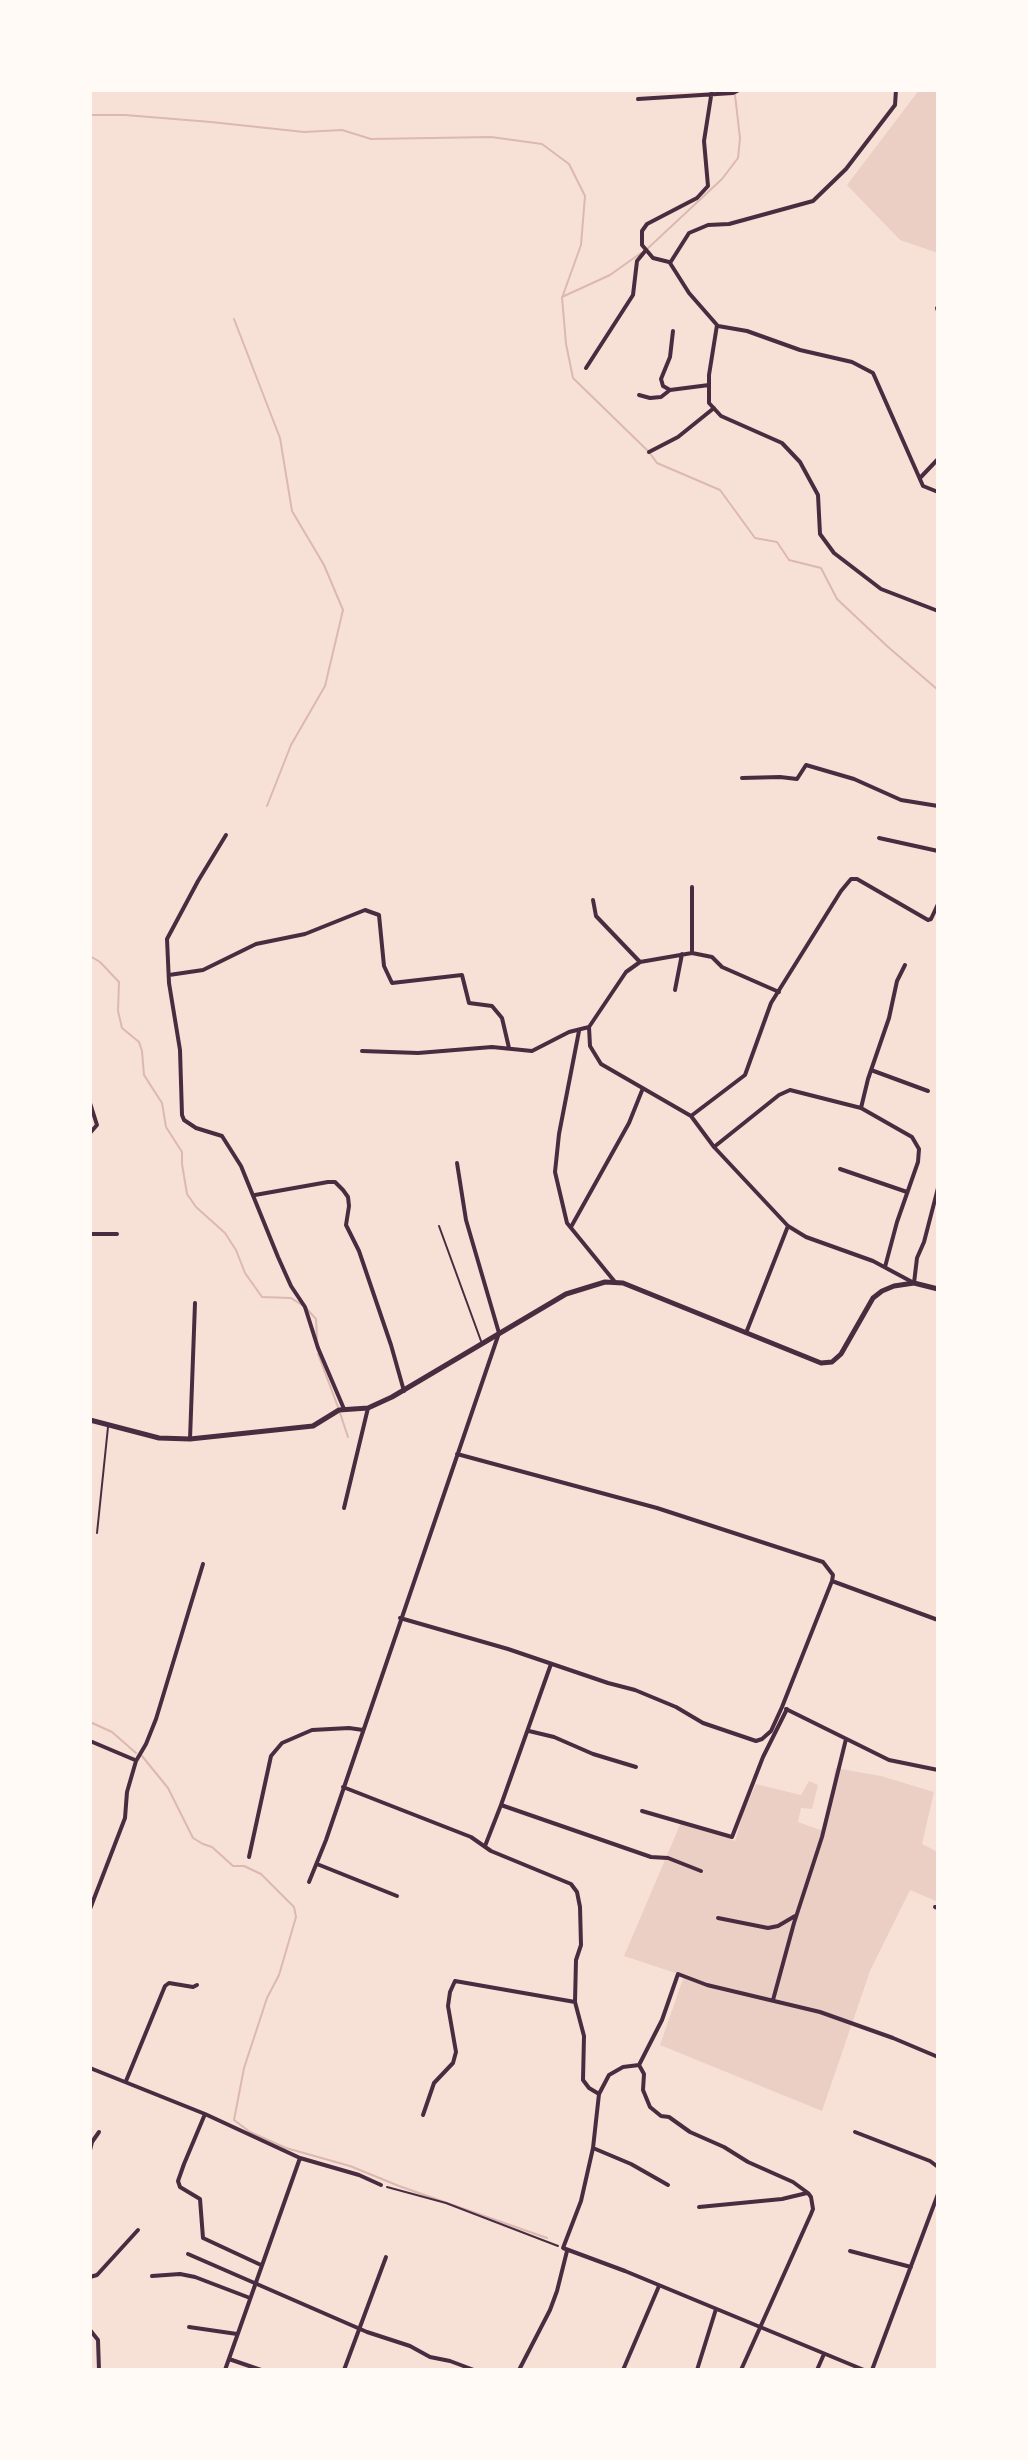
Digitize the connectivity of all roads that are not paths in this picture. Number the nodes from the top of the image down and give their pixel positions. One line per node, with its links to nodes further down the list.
1 (739, 90): 3 (street)
2 (896, 90): 6 (street)
3 (711, 92): 4 (street); 5 (street)
4 (638, 99)
5 (646, 250): 6 (street); 9 (street)
6 (670, 263): 7 (street)
7 (717, 325): 10 (street); 16 (street)
8 (673, 331): 11 (street)
9 (586, 368)
10 (709, 385): 11 (street); 13 (street)
11 (670, 390): 12 (street)
12 (639, 395)
13 (714, 408): 14 (street); 18 (street)
14 (649, 452)
15 (938, 459): 16 (street)
16 (920, 478): 17 (street)
17 (938, 492)
18 (938, 611)
19 (742, 778): 20 (street)
20 (938, 806)
21 (226, 835): 31 (street)
22 (879, 838): 23 (street)
23 (938, 851)
24 (692, 887): 27 (street)
25 (593, 900): 29 (street)
26 (938, 904): 33 (street)
27 (692, 953): 28 (street); 33 (street)
28 (682, 954): 29 (street); 32 (street)
29 (640, 962): 34 (street)
30 (905, 965): 38 (street)
31 (169, 975): 36 (street); 50 (street)
32 (675, 990)
33 (779, 992): 43 (street)
34 (589, 1027): 35 (street); 39 (street)
35 (579, 1031): 36 (street); 53 (street)
36 (509, 1048): 37 (street)
37 (362, 1051)
38 (871, 1070): 40 (street); 42 (street)
39 (643, 1088): 43 (street); 53 (street)
40 (928, 1091)
41 (90, 1103): 44 (street)
42 (861, 1108): 45 (street); 49 (street)
43 (691, 1116): 45 (street)
44 (90, 1133)
45 (714, 1147): 52 (street)
46 (457, 1163): 61 (street)
47 (840, 1169): 49 (street)
48 (938, 1188): 58 (street)
49 (907, 1192): 56 (street)
50 (254, 1195): 64 (street); 66 (street)
51 (439, 1226): 63 (lane)
52 (788, 1226): 56 (street); 62 (street)
53 (571, 1227): 57 (street)
54 (90, 1234): 55 (street)
55 (117, 1234)
56 (885, 1267): 58 (street)
57 (615, 1282): 61 (street); 62 (street)
58 (914, 1283): 59 (street); 62 (street)
59 (938, 1289)
60 (195, 1303): 69 (street)
61 (499, 1333): 63 (street); 70 (street)
62 (746, 1333)
63 (482, 1343): 64 (street)
64 (404, 1391): 65 (street)
65 (368, 1408): 66 (street); 71 (street)
66 (344, 1409): 69 (street)
67 (90, 1420): 68 (street)
68 (108, 1426): 69 (street); 72 (lane)
69 (190, 1439)
70 (457, 1454): 74 (street); 75 (street)
71 (344, 1508)
72 (97, 1533)
73 (203, 1564): 83 (street)
74 (832, 1581): 76 (street); 78 (street)
75 (400, 1618): 77 (street); 79 (street)
76 (938, 1620)
77 (551, 1663): 78 (street); 80 (street)
78 (785, 1708): 81 (street); 88 (street)
79 (363, 1730): 86 (street); 90 (street)
80 (528, 1730): 84 (street); 87 (street)
81 (846, 1739): 85 (street); 96 (street)
82 (90, 1741): 83 (street)
83 (136, 1761): 95 (street)
84 (636, 1767)
85 (938, 1770)
86 (343, 1787): 89 (street); 91 (street)
87 (501, 1805): 89 (street); 92 (street)
88 (642, 1811)
89 (485, 1846): 100 (street)
90 (249, 1857)
91 (316, 1863): 93 (street); 94 (street)
92 (701, 1871)
93 (309, 1882)
94 (397, 1896)
95 (90, 1909)
96 (796, 1916): 97 (street); 99 (street)
97 (718, 1918)
98 (197, 1985): 104 (street)
99 (773, 2000): 101 (street); 102 (street)
100 (575, 2002): 105 (street); 107 (street)
101 (938, 2057)
102 (639, 2065): 105 (street); 116 (street)
103 (90, 2068): 104 (street)
104 (126, 2081): 106 (street)
105 (599, 2094): 110 (street)
106 (205, 2114): 112 (street); 124 (street)
107 (423, 2115)
108 (99, 2132): 111 (street)
109 (855, 2132): 113 (street)
110 (593, 2148): 115 (street); 120 (street)
111 (90, 2150)
112 (300, 2158): 114 (street); 124 (street)
113 (938, 2167)
114 (381, 2185)
115 (668, 2185)
116 (808, 2193): 118 (street); 133 (street)
117 (937, 2198): 125 (street)
118 (699, 2207)
119 (138, 2230): 127 (street)
120 (565, 2249): 129 (street); 144 (street)
121 (850, 2251): 125 (street)
122 (188, 2254): 128 (street)
123 (386, 2257): 134 (street)
124 (262, 2265): 128 (street)
125 (911, 2267): 150 (street)
126 (152, 2276): 130 (street)
127 (90, 2277)
128 (256, 2282): 130 (street); 134 (street)
129 (659, 2286): 131 (street); 145 (street)
130 (250, 2298): 136 (street)
131 (716, 2309): 133 (street); 146 (street)
132 (189, 2327): 136 (street)
133 (760, 2327): 137 (street); 147 (street)
134 (359, 2328): 142 (street); 143 (street)
135 (90, 2330): 139 (street)
136 (237, 2334): 138 (street)
137 (824, 2354): 148 (street); 149 (street)
138 (229, 2359): 140 (street); 141 (street)
139 (99, 2370)
140 (225, 2370)
141 (261, 2370)
142 (344, 2370)
143 (474, 2370)
144 (519, 2370)
145 (623, 2370)
146 (697, 2370)
147 (741, 2370)
148 (817, 2370)
149 (864, 2370)
150 (872, 2370)

